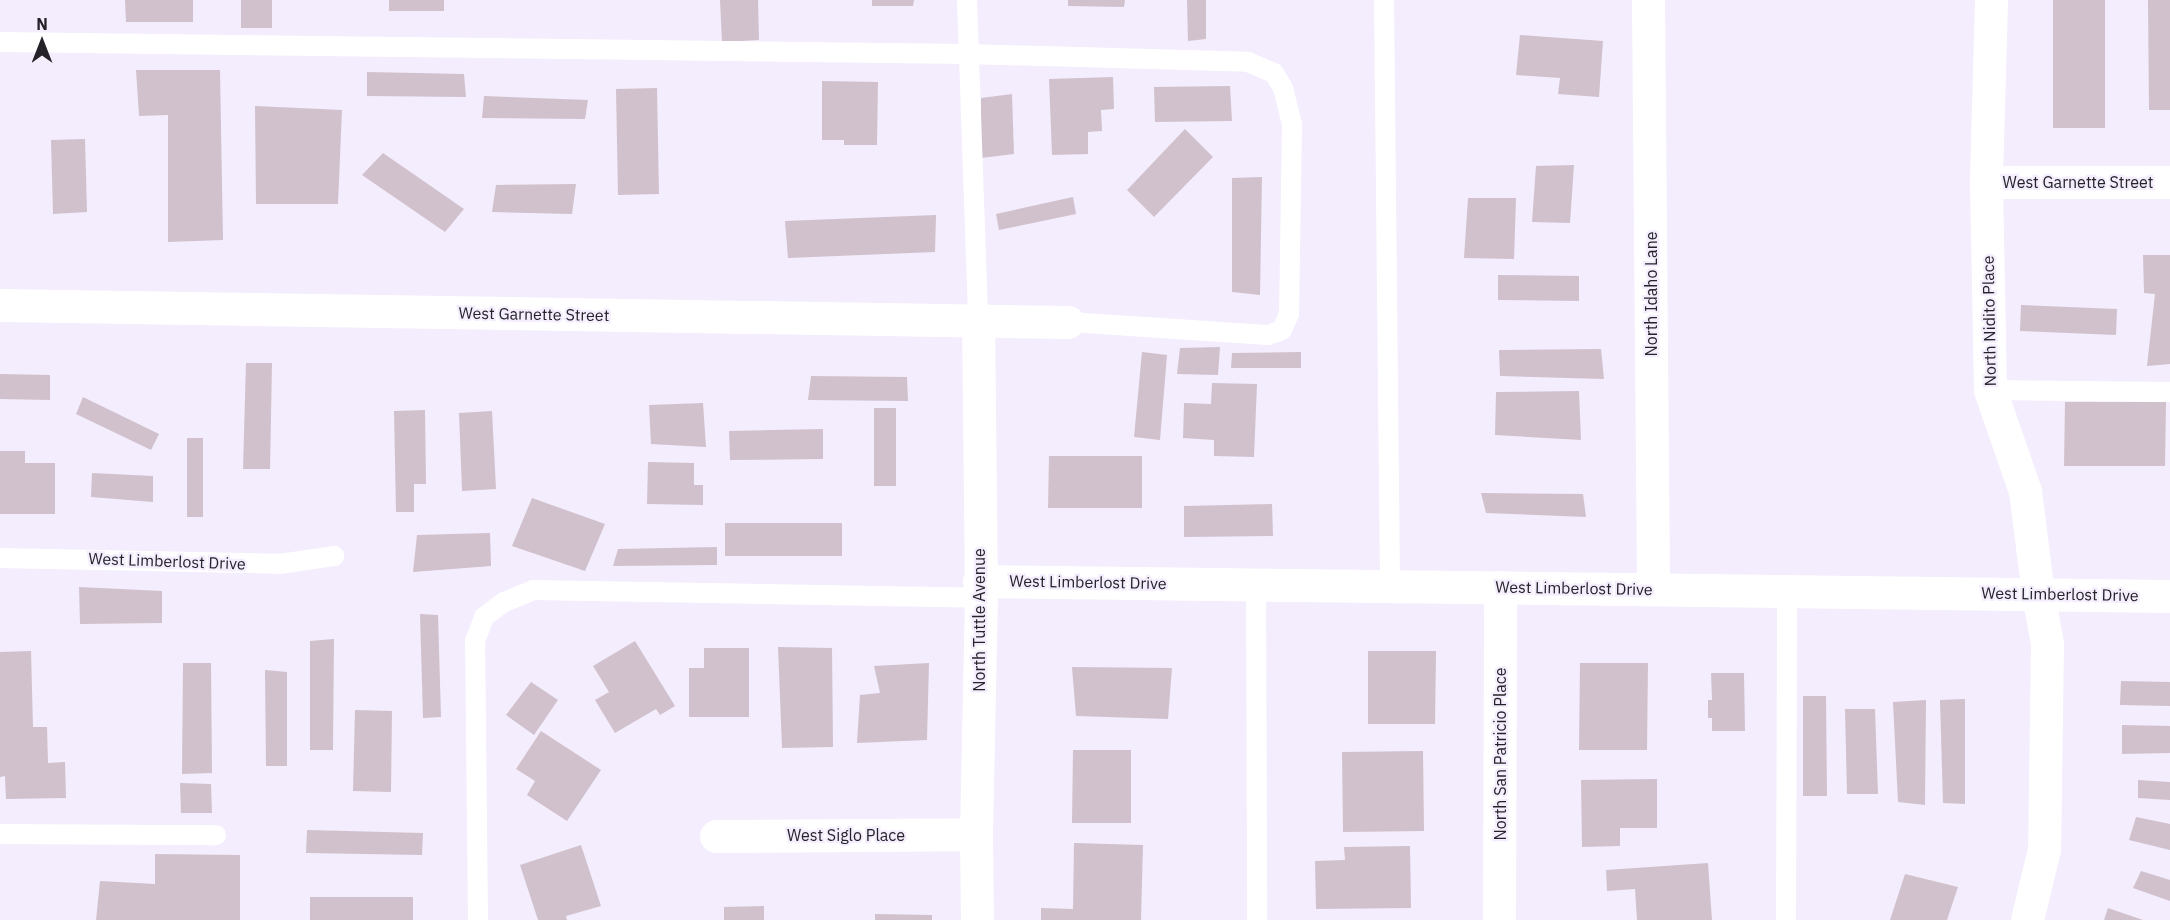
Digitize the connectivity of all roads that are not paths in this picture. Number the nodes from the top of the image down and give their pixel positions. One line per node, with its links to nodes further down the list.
1 (966, 0): 6 (lane)
2 (1384, 0): 17 (lane)
3 (1648, 0): 20 (street, North Idaho Lane)
4 (1991, 0): 7 (street, North Nidito Place)
5 (0, 42): 6 (lane)
6 (967, 54): 10 (lane); 11 (lane)
7 (1986, 182): 8 (street, West Garnette Street); 12 (street, North Nidito Place)
8 (2170, 182)
9 (0, 305): 10 (street, West Garnette Street)
10 (978, 321): 11 (street, West Garnette Street); 19 (street, North Tuttle Avenue)
11 (1068, 322)
12 (1990, 390): 13 (lane); 22 (street, North Nidito Place)
13 (2170, 392)
14 (334, 556): 15 (lane, West Limberlost Drive)
15 (0, 558)
16 (1256, 584): 17 (street, West Limberlost Drive); 19 (street, West Limberlost Drive); 30 (lane)
17 (1390, 586): 18 (street, West Limberlost Drive)
18 (1500, 587): 20 (street, West Limberlost Drive); 31 (street, North San Patricio Place)
19 (980, 589): 25 (street, North Tuttle Avenue); 28 (lane)
20 (1653, 589): 21 (street, West Limberlost Drive)
21 (1787, 591): 22 (street, West Limberlost Drive); 32 (lane)
22 (2038, 594): 23 (street, West Limberlost Drive); 33 (street, North Nidito Place)
23 (2170, 596)
24 (0, 834): 26 (lane)
25 (976, 834): 27 (street, West Siglo Place); 29 (street, North Tuttle Avenue)
26 (216, 835)
27 (716, 836)
28 (478, 920)
29 (977, 920)
30 (1257, 920)
31 (1499, 920)
32 (1786, 920)
33 (2027, 920)

